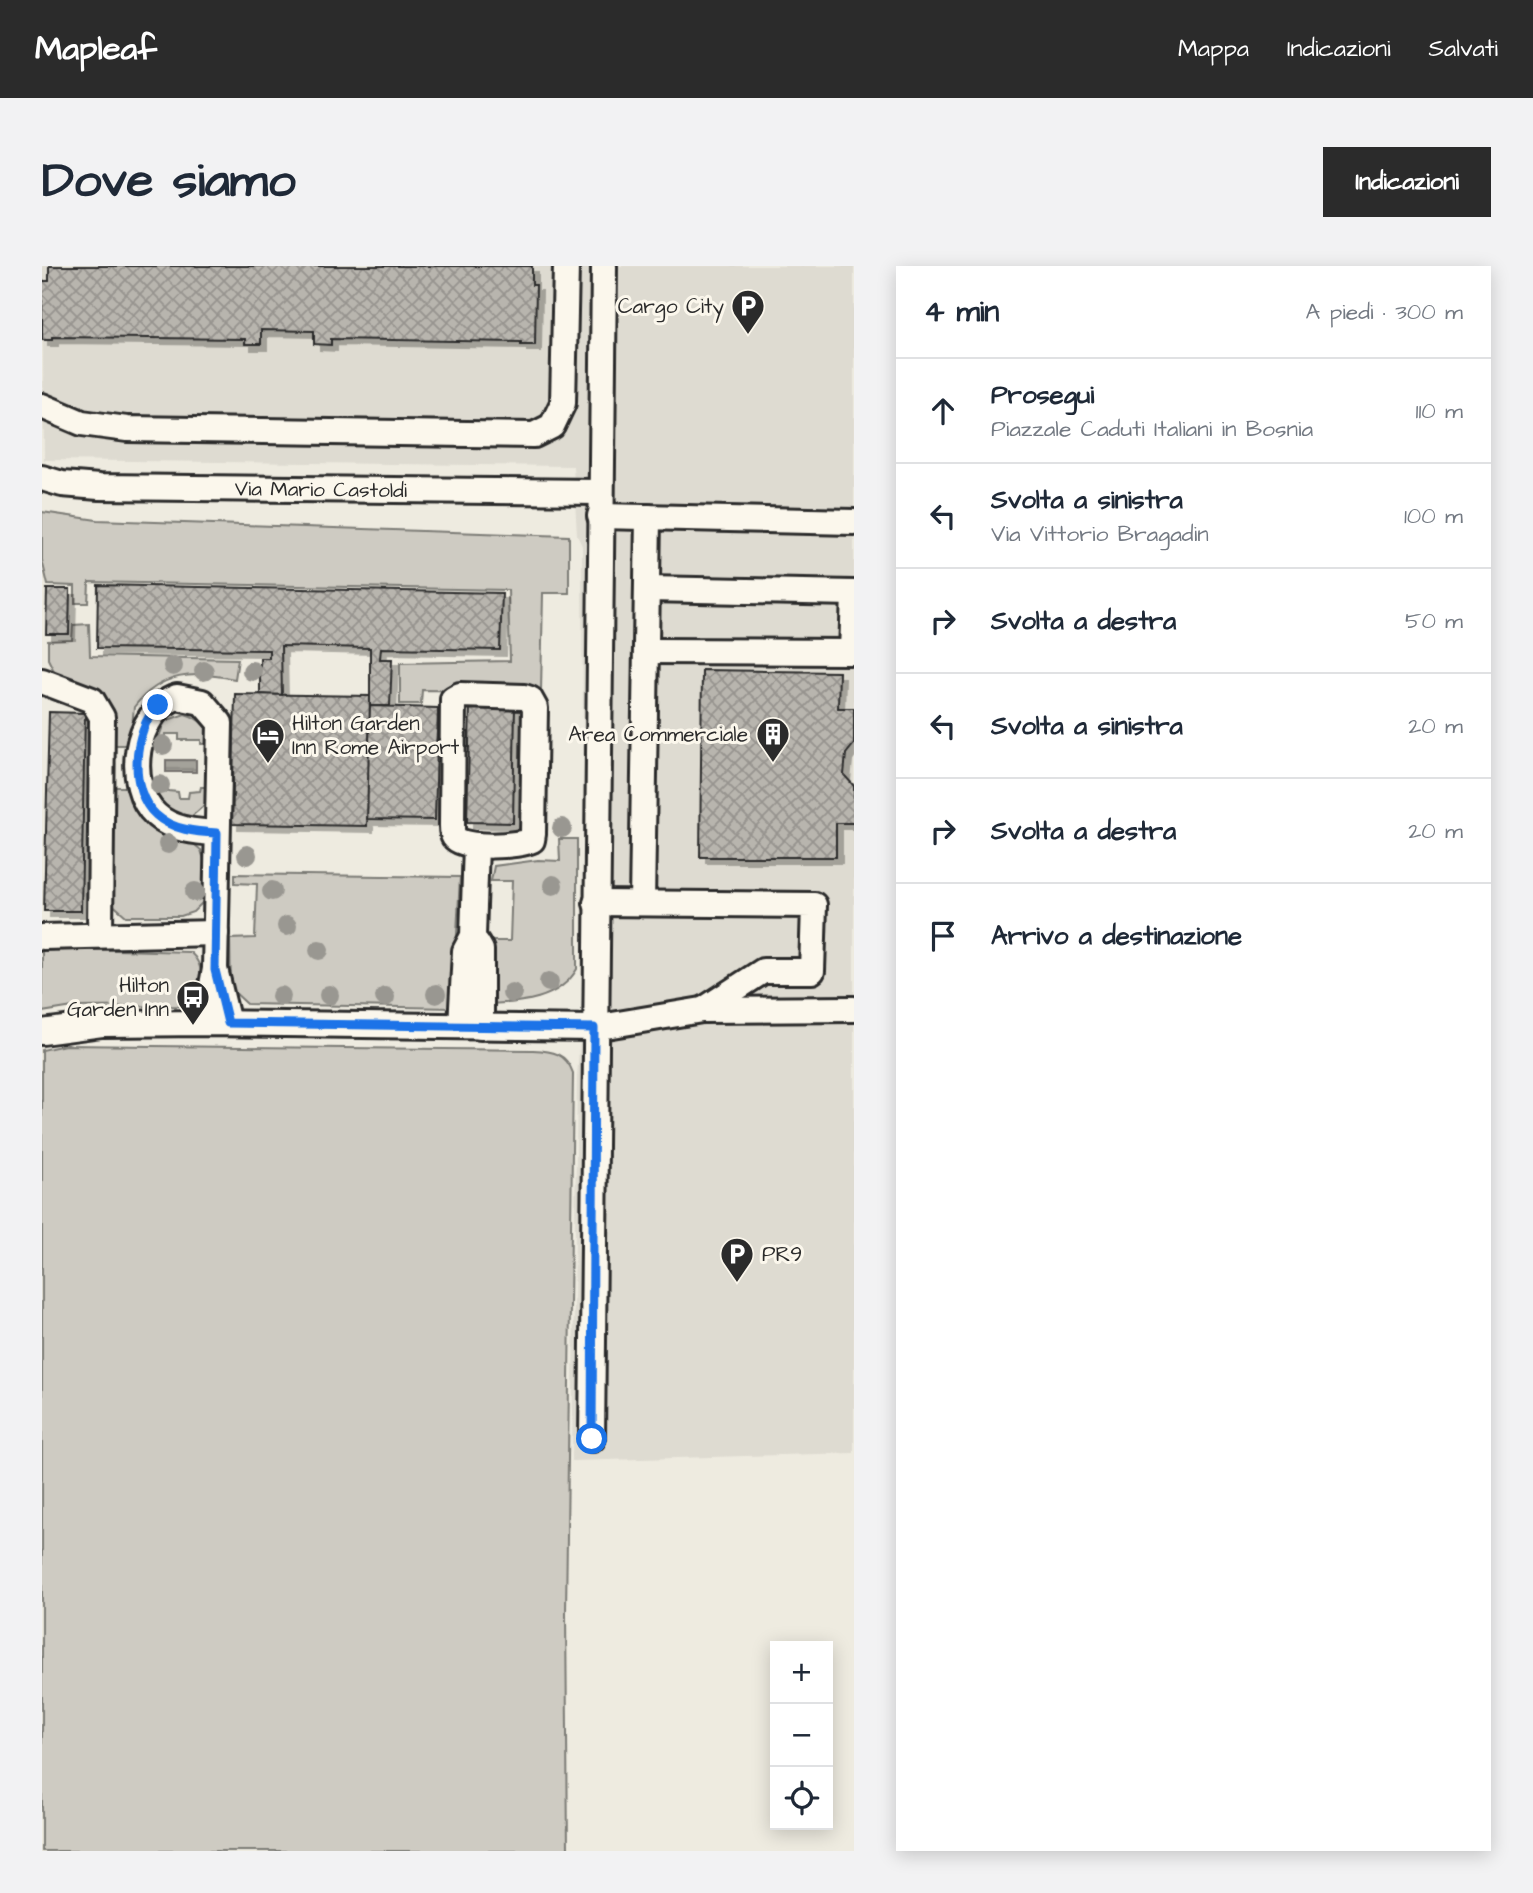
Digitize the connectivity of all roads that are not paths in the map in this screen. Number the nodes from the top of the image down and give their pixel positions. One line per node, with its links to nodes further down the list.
1 (565, 266): 3 (street)
2 (604, 266): 5 (street)
3 (42, 406)
4 (42, 478): 5 (street, Via Mario Castoldi)
5 (600, 504): 6 (street, Via Mario Castoldi); 14 (street)
6 (648, 517): 7 (street, Via Mario Castoldi); 8 (street)
7 (854, 522)
8 (647, 589): 9 (street); 10 (street)
9 (854, 594): 10 (street)
10 (646, 651): 15 (street)
11 (42, 681): 17 (street)
12 (217, 833): 12 (street); 16 (street)
13 (476, 845): 13 (street); 22 (street)
14 (596, 903): 15 (street); 23 (street)
15 (642, 903): 20 (street)
16 (216, 933): 17 (street); 21 (street)
17 (100, 936): 18 (street)
18 (42, 937)
19 (854, 1009): 20 (street)
20 (702, 1010): 23 (street)
21 (217, 1023): 22 (street); 24 (street)
22 (471, 1026): 23 (street)
23 (594, 1028): 25 (street)
24 (42, 1032)
25 (592, 1439)

